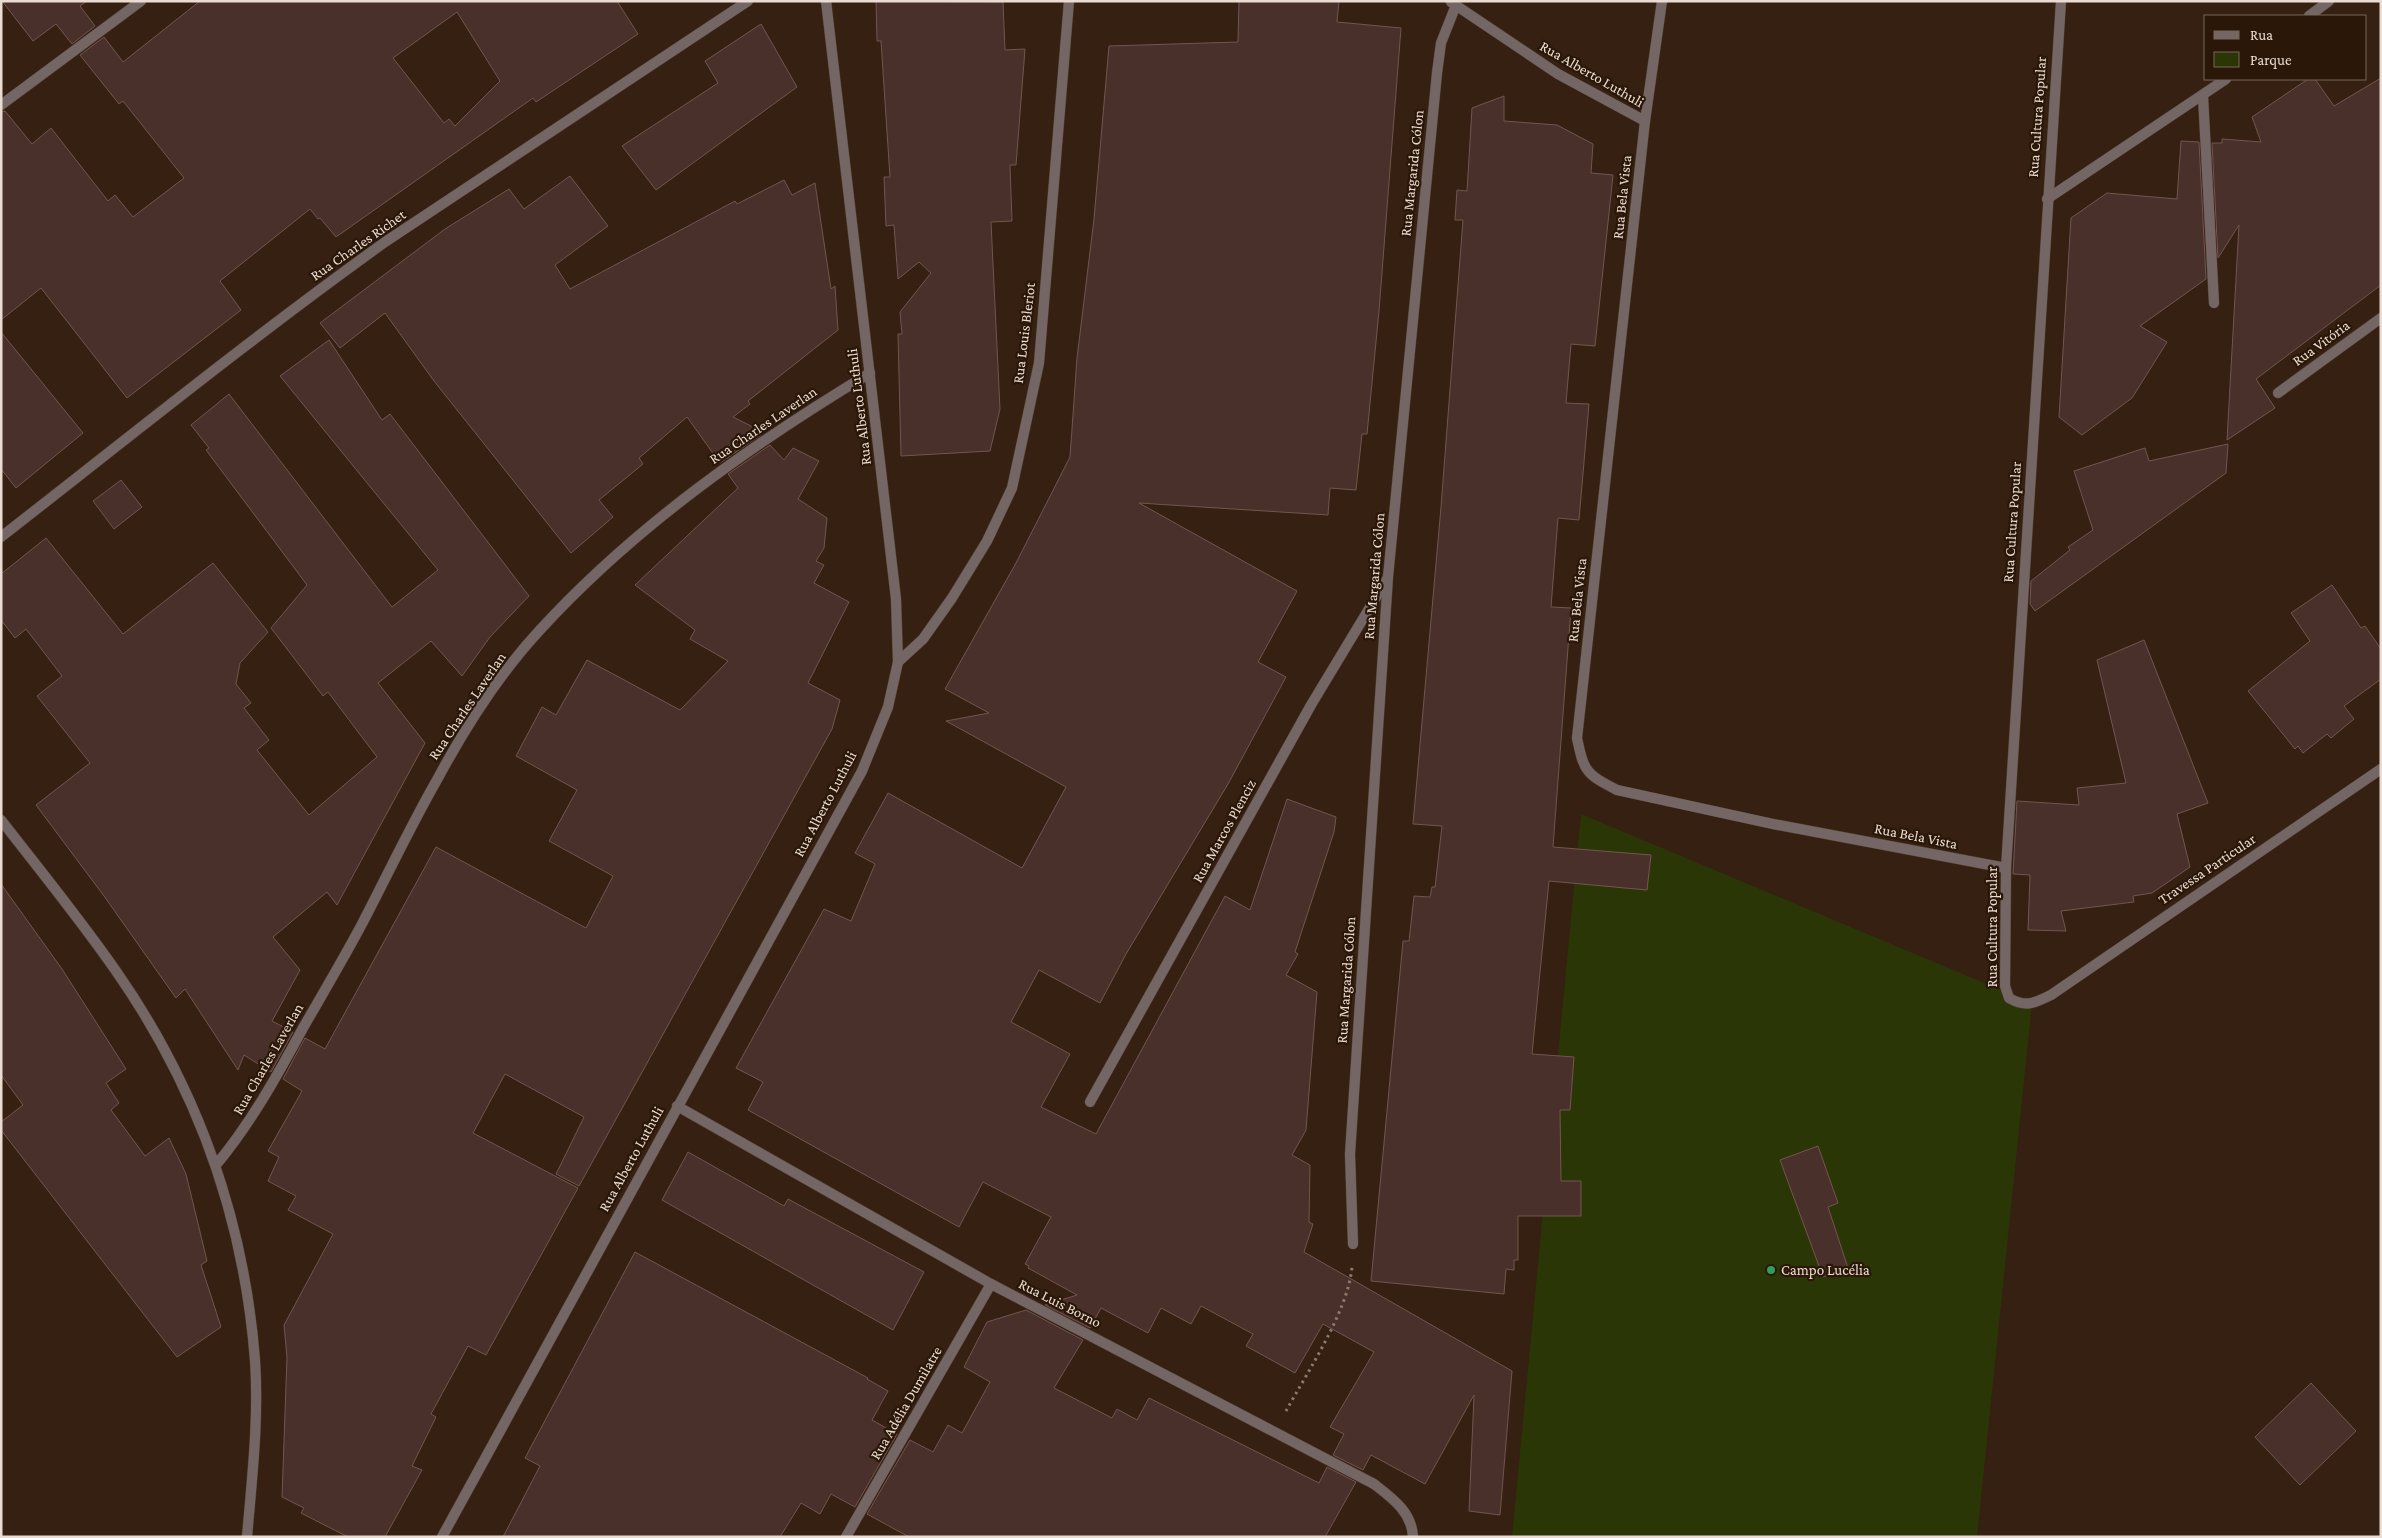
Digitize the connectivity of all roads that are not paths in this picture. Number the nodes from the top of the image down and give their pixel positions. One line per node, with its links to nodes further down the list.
1 (141, 1): 12 (street)
2 (748, 1): 19 (street, Rua Charles Richet)
3 (826, 1): 17 (street, Rua Alberto Luthuli)
4 (1069, 1): 21 (street, Rua Louis Bleriot)
5 (1662, 1): 13 (street, Rua Bela Vista)
6 (2061, 1): 14 (street, Rua Cultura Popular)
7 (2329, 1): 9 (street)
8 (1453, 3): 13 (street, Rua Alberto Luthuli); 20 (street, Rua Margarida Cólon)
9 (2310, 15)
10 (2225, 80): 11 (street)
11 (2203, 96): 14 (street); 15 (street)
12 (1, 105)
13 (1645, 121): 24 (street, Rua Bela Vista)
14 (2047, 199): 24 (street, Rua Cultura Popular)
15 (2214, 303)
16 (2381, 318): 18 (street, Rua Vitória)
17 (870, 373): 21 (street, Rua Alberto Luthuli); 28 (street, Rua Charles Laverlan)
18 (2278, 393)
19 (1, 537)
20 (1388, 578): 26 (street, Rua Marcos Plenciz); 29 (street, Rua Margarida Cólon)
21 (898, 662): 27 (street, Rua Alberto Luthuli)
22 (2381, 769): 25 (street, Travessa Particular)
23 (1, 820): 28 (street)
24 (2006, 868): 25 (street, Rua Cultura Popular)
25 (2051, 995)
26 (1090, 1102)
27 (677, 1106): 30 (street, Rua Luis Borno); 32 (street, Rua Alberto Luthuli)
28 (216, 1165): 31 (street)
29 (1353, 1244)
30 (991, 1284): 33 (street, Rua Adélia Dumilatre); 34 (street, Rua Luis Borno)
31 (247, 1537)
32 (442, 1537)
33 (846, 1537)
34 (1413, 1537)

